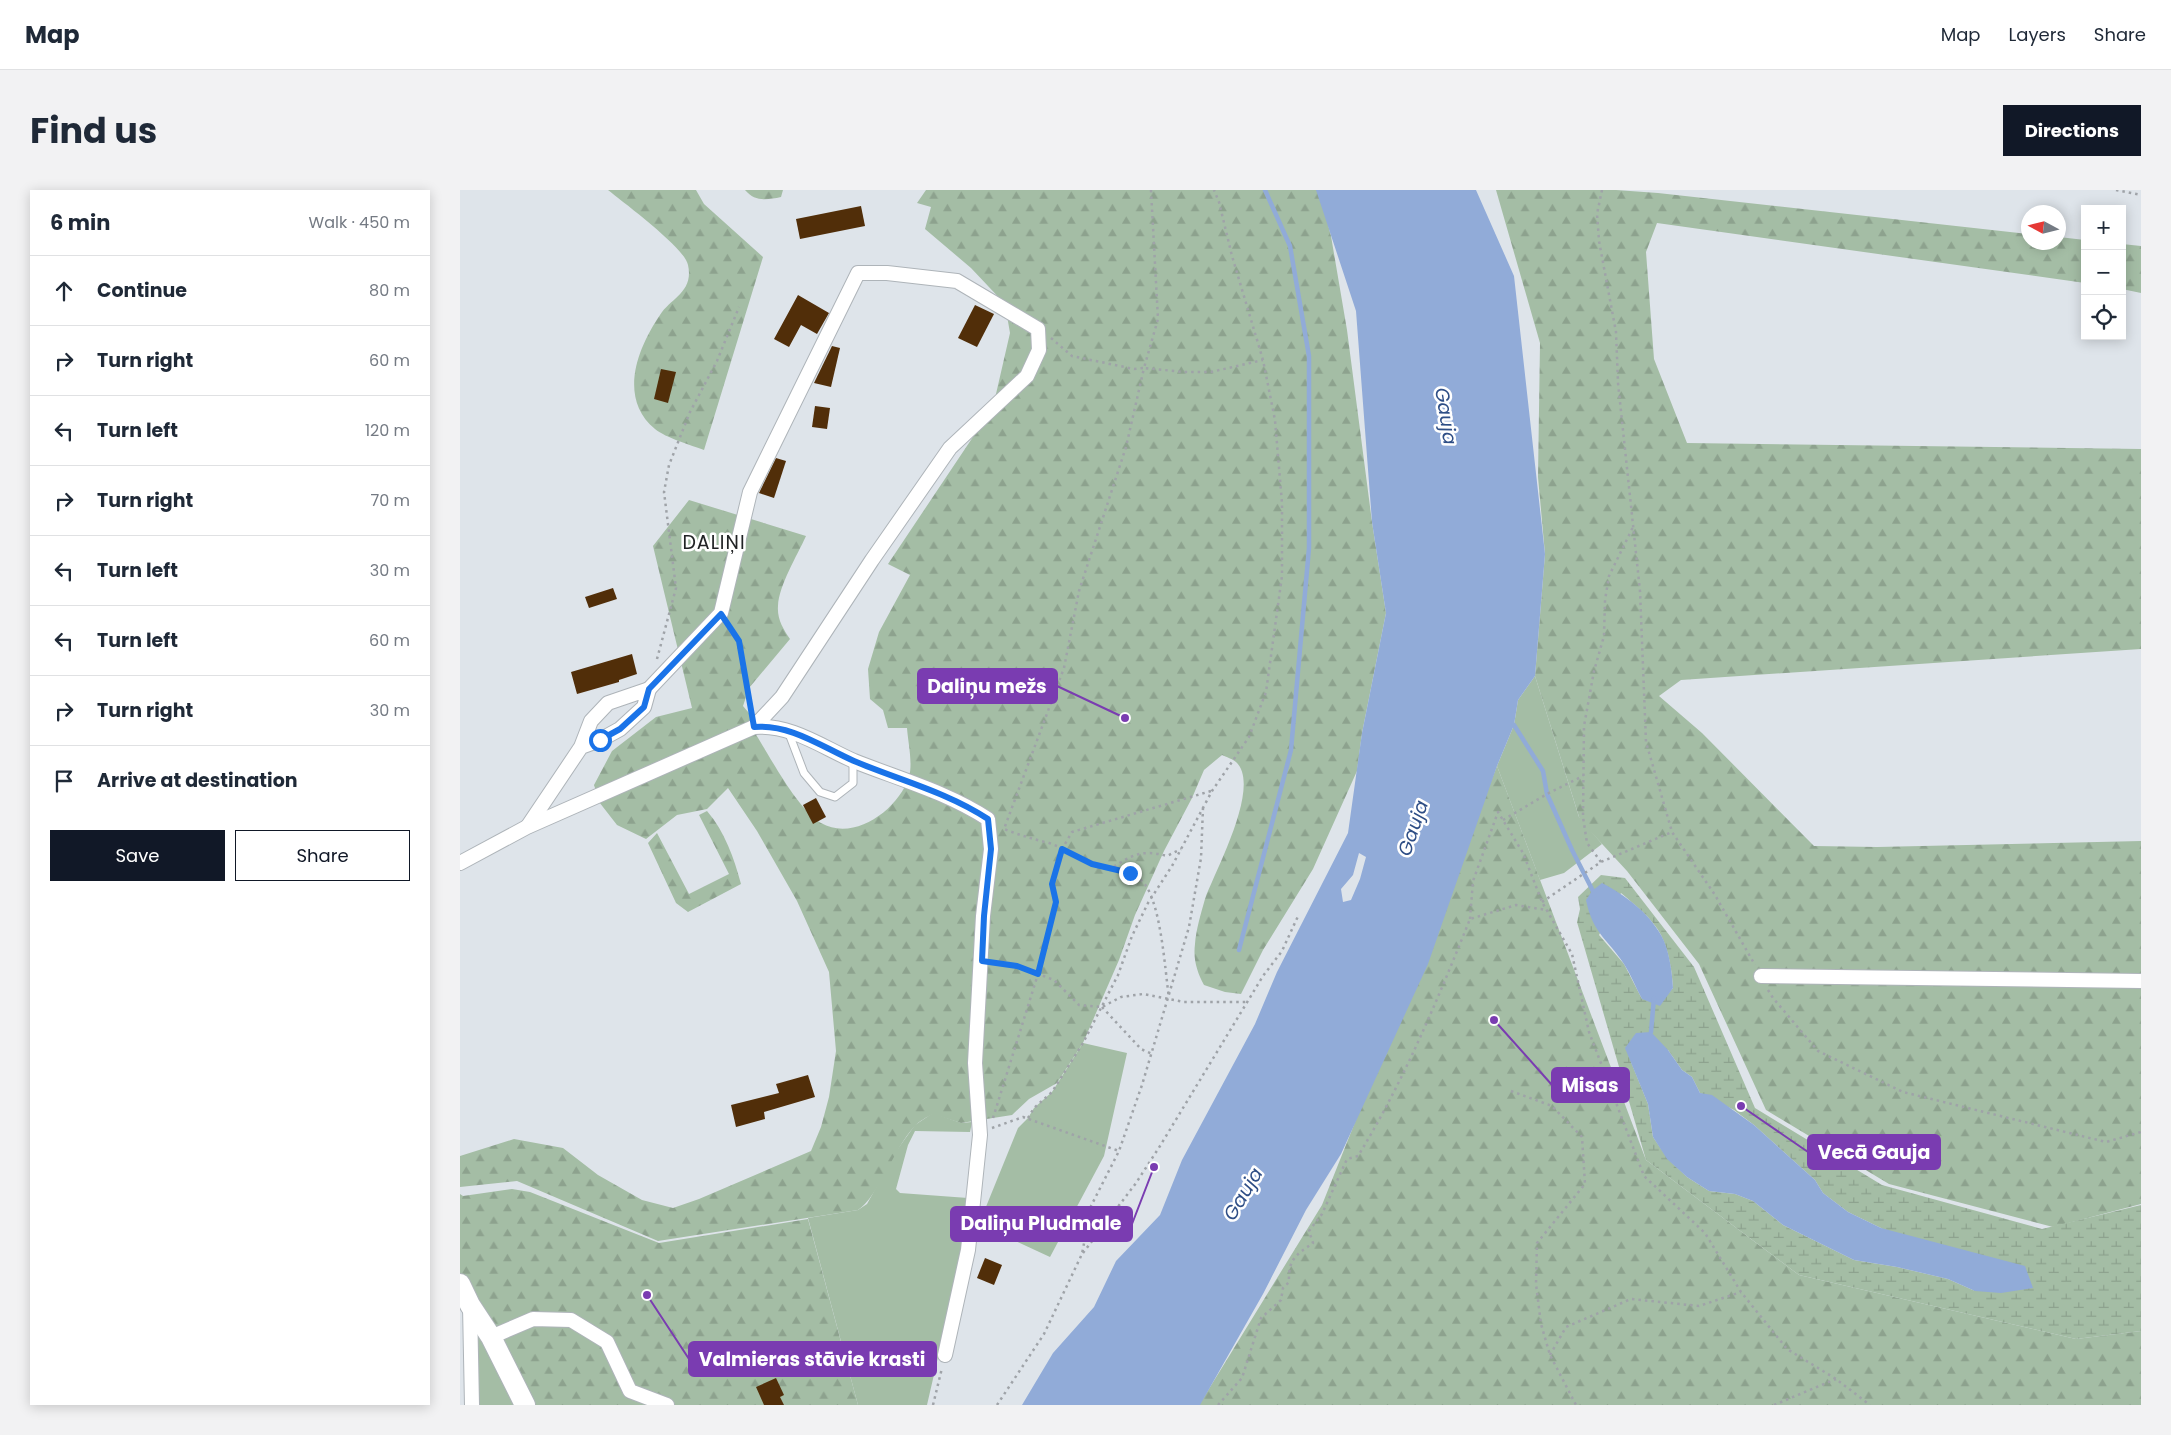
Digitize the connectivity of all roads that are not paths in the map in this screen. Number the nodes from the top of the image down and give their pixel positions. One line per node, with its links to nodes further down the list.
1 (649, 689): 2 (street); 4 (street); 4 (street)
2 (754, 727): 3 (street); 6 (street)
3 (788, 731): 5 (street); 5 (lane)
4 (581, 747): 6 (street)
5 (853, 760): 13 (street)
6 (527, 827): 7 (street)
7 (460, 863)
8 (1761, 976): 9 (street)
9 (2141, 981)
10 (460, 1284): 11 (street)
11 (470, 1305): 12 (street); 14 (street)
12 (491, 1337): 15 (street); 16 (street)
13 (945, 1355)
14 (472, 1405)
15 (525, 1405)
16 (667, 1405)

